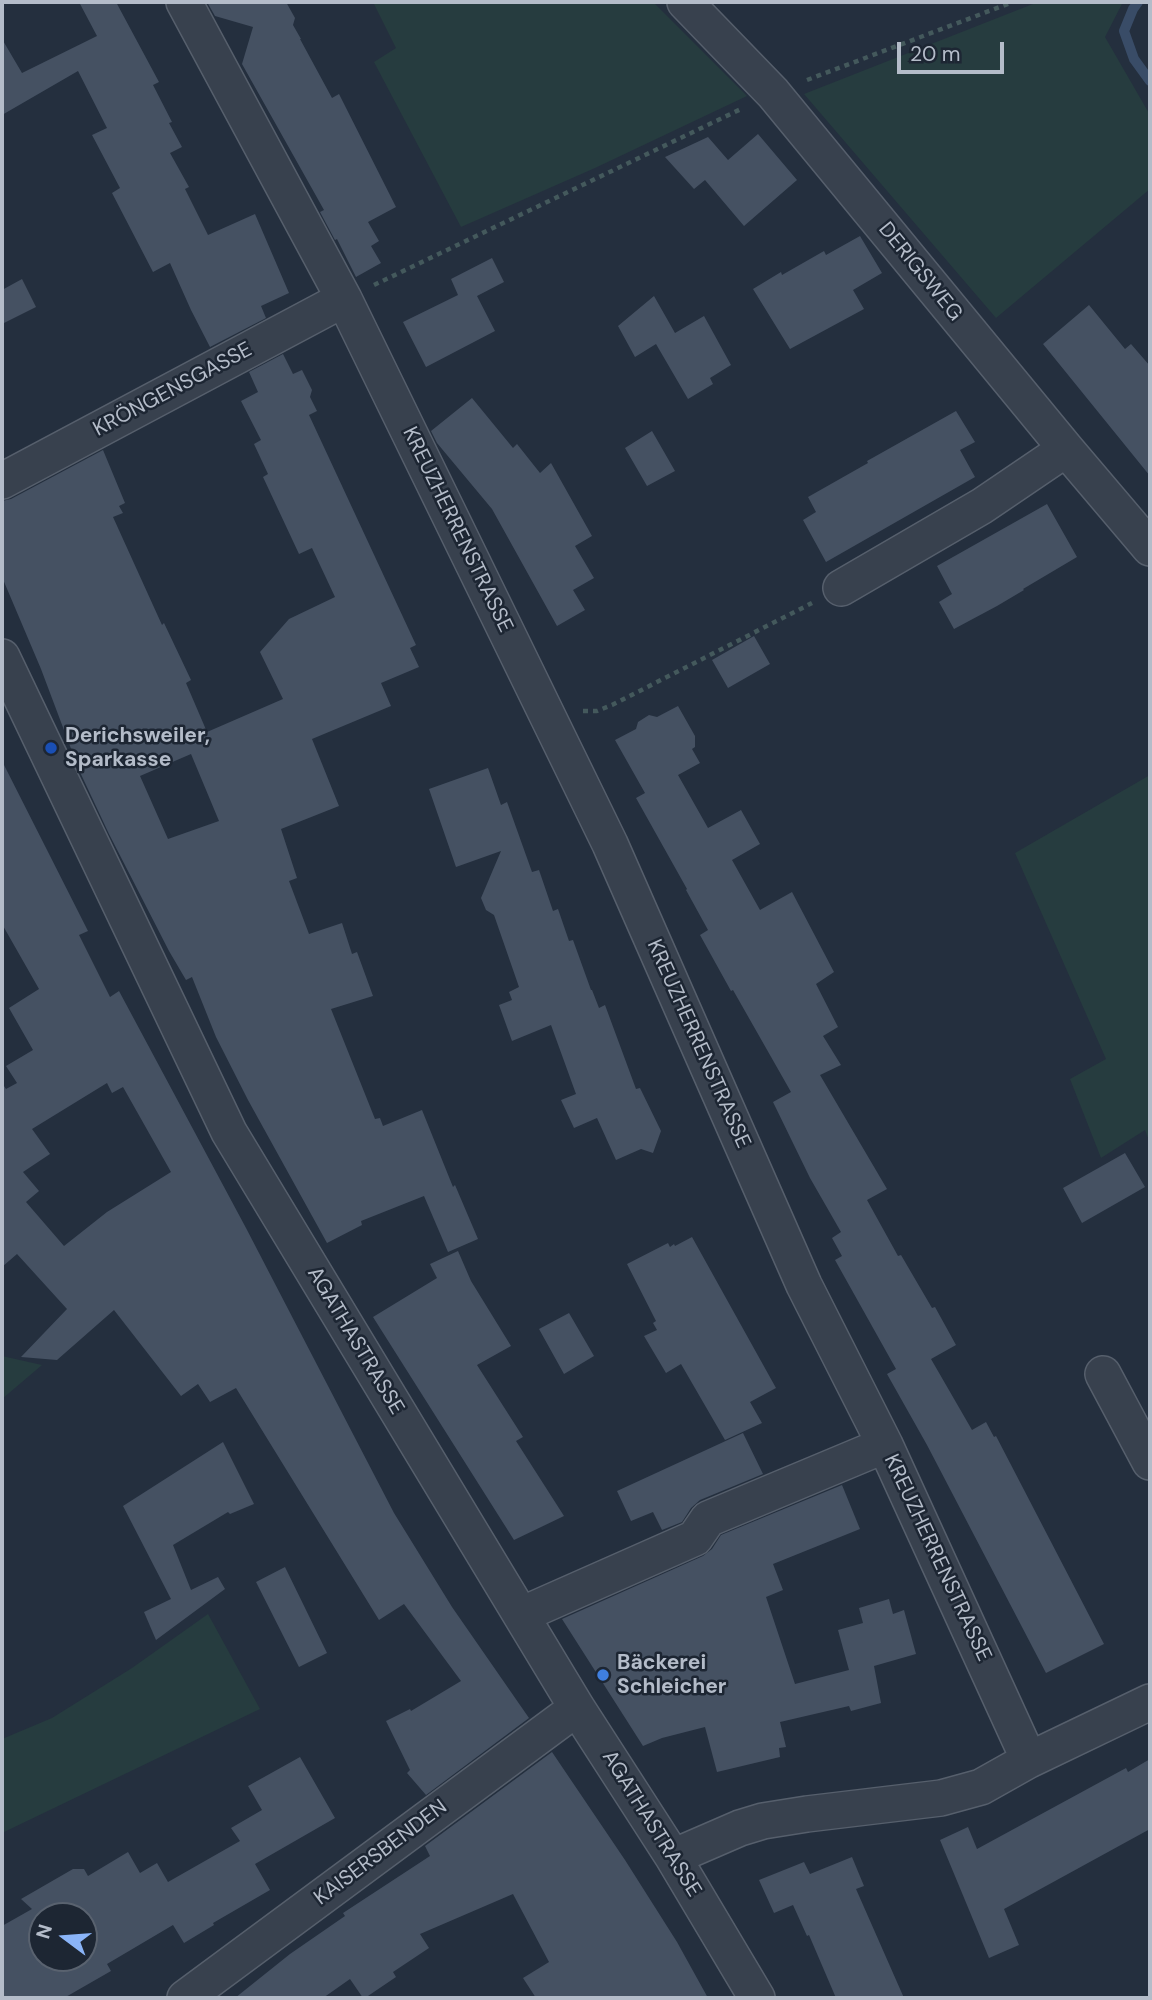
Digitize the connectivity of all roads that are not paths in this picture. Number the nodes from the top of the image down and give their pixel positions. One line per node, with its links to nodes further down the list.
1 (184, 2): 3 (street, KREUZHERRENSTRASSE)
2 (685, 2): 4 (street, DERIGSWEG)
3 (344, 299): 5 (street, KRÖNGENSGASSE); 10 (street, KREUZHERRENSTRASSE)
4 (1066, 449): 6 (street, DERIGSWEG); 7 (street)
5 (2, 481)
6 (1150, 548)
7 (841, 589)
8 (2, 657): 12 (street, AGATHASTRASSE)
9 (1102, 1374): 11 (street)
10 (885, 1445): 12 (street); 15 (street, KREUZHERRENSTRASSE)
11 (1150, 1462)
12 (521, 1615): 14 (street, AGATHASTRASSE)
13 (1150, 1702): 15 (street)
14 (577, 1708): 16 (street, AGATHASTRASSE); 17 (street, KAISERSBENDEN)
15 (1029, 1760): 16 (street)
16 (673, 1857): 18 (street, AGATHASTRASSE)
17 (185, 1998)
18 (757, 1998)

